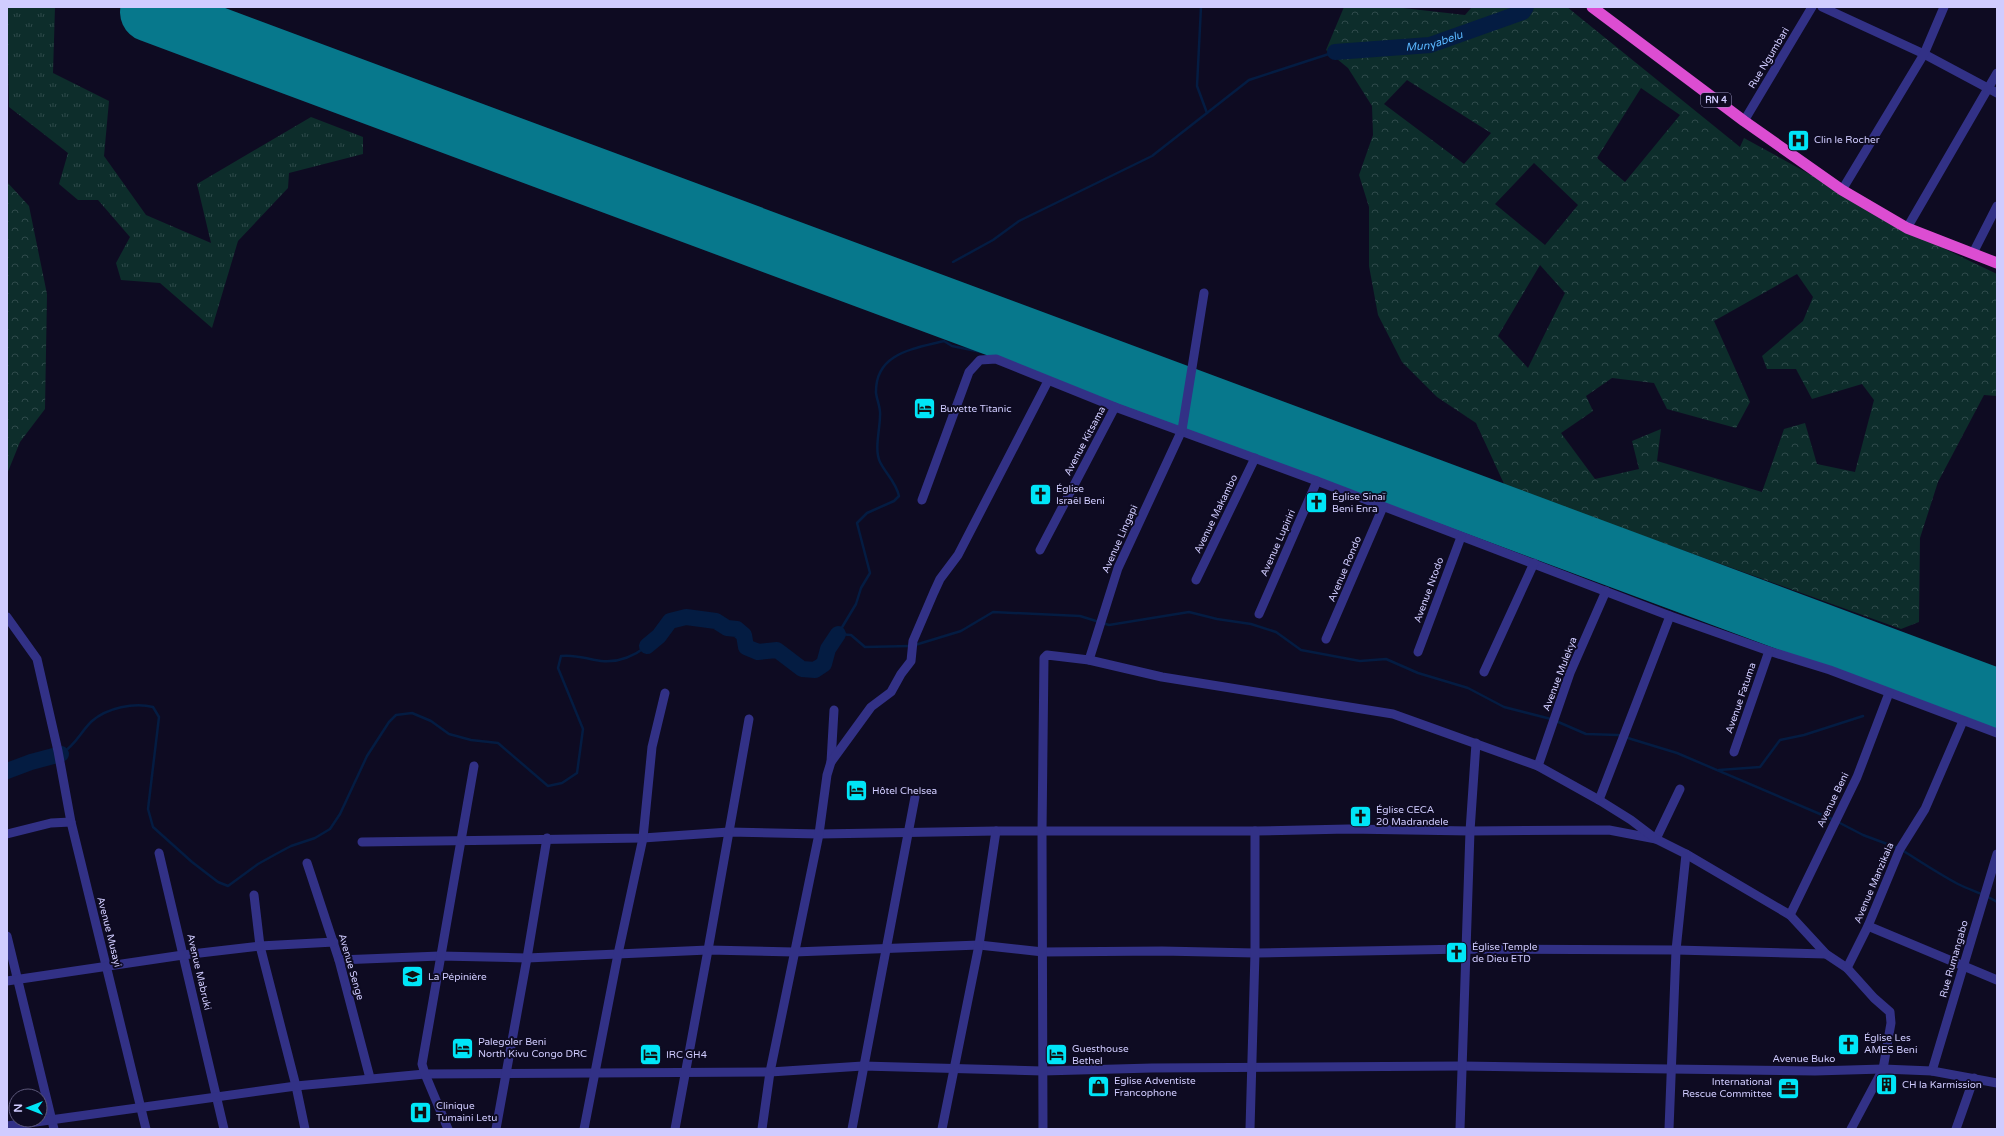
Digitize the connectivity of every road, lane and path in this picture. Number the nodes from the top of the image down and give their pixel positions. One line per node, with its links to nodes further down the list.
1 (1592, 7): 8 (highway, RN 4)
2 (1812, 7): 8 (street, Rue Ngumbari)
3 (1822, 7): 5 (street)
4 (1944, 7): 5 (street)
5 (1924, 54): 7 (street); 9 (street)
6 (1997, 73): 7 (street)
7 (1993, 91): 11 (street)
8 (1744, 121): 9 (highway, RN 4)
9 (1842, 190): 11 (highway, RN 4)
10 (1997, 206): 12 (street)
11 (1907, 228): 12 (highway, RN 4)
12 (1973, 253): 13 (highway, RN 4)
13 (1997, 263)
14 (1204, 293): 17 (street, Avenue Lingapi)
15 (1048, 381): 16 (street); 20 (street); 44 (street)
16 (1115, 407): 17 (street); 23 (street, Avenue Kitsama)
17 (1182, 430): 18 (street); 34 (street, Avenue Lingapi)
18 (1255, 458): 19 (street); 25 (street, Avenue Makambo)
19 (1318, 481): 21 (street); 27 (street, Avenue Lupiriri)
20 (922, 500)
21 (1383, 507): 22 (street); 31 (street, Avenue Rondo)
22 (1461, 536): 24 (street); 33 (street, Avenue Ntodo)
23 (1040, 550)
24 (1534, 563): 26 (street); 35 (street)
25 (1196, 580)
26 (1606, 591): 28 (street); 46 (street, Avenue Mulekya)
27 (1259, 614)
28 (1670, 616): 32 (street); 49 (street)
29 (7, 617): 30 (street, Avenue Musayi)
30 (11, 627): 50 (street, Avenue Musayi)
31 (1326, 639)
32 (1769, 651): 37 (street); 43 (street, Avenue Fatuma)
33 (1418, 652)
34 (1088, 660): 42 (street); 52 (street)
35 (1484, 672)
36 (665, 693): 60 (street)
37 (1889, 693): 40 (street); 69 (street, Avenue Beni)
38 (834, 710): 44 (street)
39 (749, 719): 55 (street)
40 (1963, 722): 41 (street); 70 (street, Avenue Manzikala)
41 (1997, 733)
42 (1476, 743): 46 (street); 54 (street)
43 (1734, 752)
44 (831, 762): 58 (street)
45 (474, 766): 62 (street)
46 (1538, 766): 49 (street)
47 (1680, 789): 61 (street)
48 (915, 797): 56 (street)
49 (1598, 800): 61 (street)
50 (71, 822): 57 (street); 88 (street, Avenue Musayi)
51 (996, 831): 52 (street); 56 (street); 73 (street)
52 (1042, 831): 53 (street); 80 (street)
53 (1255, 831): 54 (street); 81 (street)
54 (1470, 831): 61 (street); 75 (street)
55 (729, 832): 58 (street); 60 (street); 76 (street)
56 (907, 833): 58 (street); 77 (street)
57 (7, 834)
58 (819, 834): 79 (street)
59 (547, 838): 60 (street); 62 (street); 86 (street)
60 (643, 838): 82 (street)
61 (1656, 839): 65 (street)
62 (462, 840): 63 (street); 85 (street)
63 (362, 842)
64 (159, 853): 84 (street, Avenue Mabruki)
65 (1686, 854): 69 (street); 78 (street)
66 (1997, 854): 89 (street, Rue Rumangabo)
67 (307, 863): 72 (street, Avenue Senge)
68 (254, 895): 74 (street)
69 (1790, 915): 83 (street)
70 (1868, 926): 89 (street); 90 (street, Avenue Manzikala)
71 (7, 936): 91 (street)
72 (334, 942): 74 (street); 87 (street, Avenue Senge)
73 (979, 945): 77 (street); 80 (street); 97 (street)
74 (260, 946): 84 (street); 110 (street)
75 (1466, 949): 78 (street); 81 (street); 95 (street)
76 (708, 950): 79 (street); 82 (street); 102 (street)
77 (885, 950): 79 (street); 94 (street)
78 (1676, 950): 83 (street); 98 (street)
79 (794, 952): 103 (street)
80 (1043, 952): 81 (street); 100 (street)
81 (1254, 953): 96 (street)
82 (618, 954): 86 (street); 104 (street)
83 (1826, 954): 90 (street)
84 (183, 955): 88 (street); 111 (street, Avenue Mabruki)
85 (440, 956): 86 (street); 87 (street); 105 (street)
86 (527, 958): 106 (street)
87 (339, 960): 107 (street, Avenue Senge)
88 (106, 966): 91 (street); 112 (street, Avenue Musayi)
89 (1965, 966): 92 (street); 101 (street, Rue Rumangabo)
90 (1847, 968): 99 (street)
91 (17, 980): 93 (street); 114 (street)
92 (1997, 980)
93 (7, 981)
94 (863, 1066): 97 (street, Avenue Buko); 103 (street, Avenue Buko); 124 (street)
95 (1462, 1066): 96 (street, Avenue Buko); 98 (street, Avenue Buko); 128 (street)
96 (1250, 1067): 100 (street, Avenue Buko); 127 (street)
97 (953, 1068): 100 (street, Avenue Buko); 125 (street)
98 (1671, 1069): 99 (street, Avenue Buko); 129 (street)
99 (1883, 1069): 101 (street, Avenue Buko); 113 (street)
100 (1043, 1071): 126 (street)
101 (1932, 1071): 108 (street, Avenue Buko)
102 (684, 1072): 103 (street, Avenue Buko); 104 (street, Avenue Buko); 122 (street)
103 (770, 1072): 123 (street)
104 (594, 1073): 106 (street, Avenue Buko); 121 (street)
105 (425, 1074): 106 (street, Avenue Buko); 107 (street, Avenue Buko); 119 (street)
106 (506, 1074): 120 (street)
107 (370, 1078): 110 (street, Avenue Buko)
108 (1974, 1078): 109 (street, Avenue Buko); 132 (street)
109 (1997, 1083)
110 (296, 1086): 111 (street, Avenue Buko); 118 (street)
111 (217, 1097): 112 (street, Avenue Buko); 117 (street, Avenue Mabruki)
112 (142, 1108): 114 (street, Avenue Buko); 116 (street, Avenue Musayi)
113 (1858, 1119): 130 (street); 131 (street)
114 (53, 1125): 115 (street, Avenue Buko)
115 (7, 1126)
116 (146, 1129)
117 (224, 1129)
118 (305, 1129)
119 (448, 1129)
120 (496, 1129)
121 (584, 1129)
122 (674, 1129)
123 (762, 1129)
124 (852, 1129)
125 (942, 1129)
126 (1043, 1129)
127 (1250, 1129)
128 (1460, 1129)
129 (1668, 1129)
130 (1851, 1129)
131 (1857, 1129)
132 (1956, 1129)

